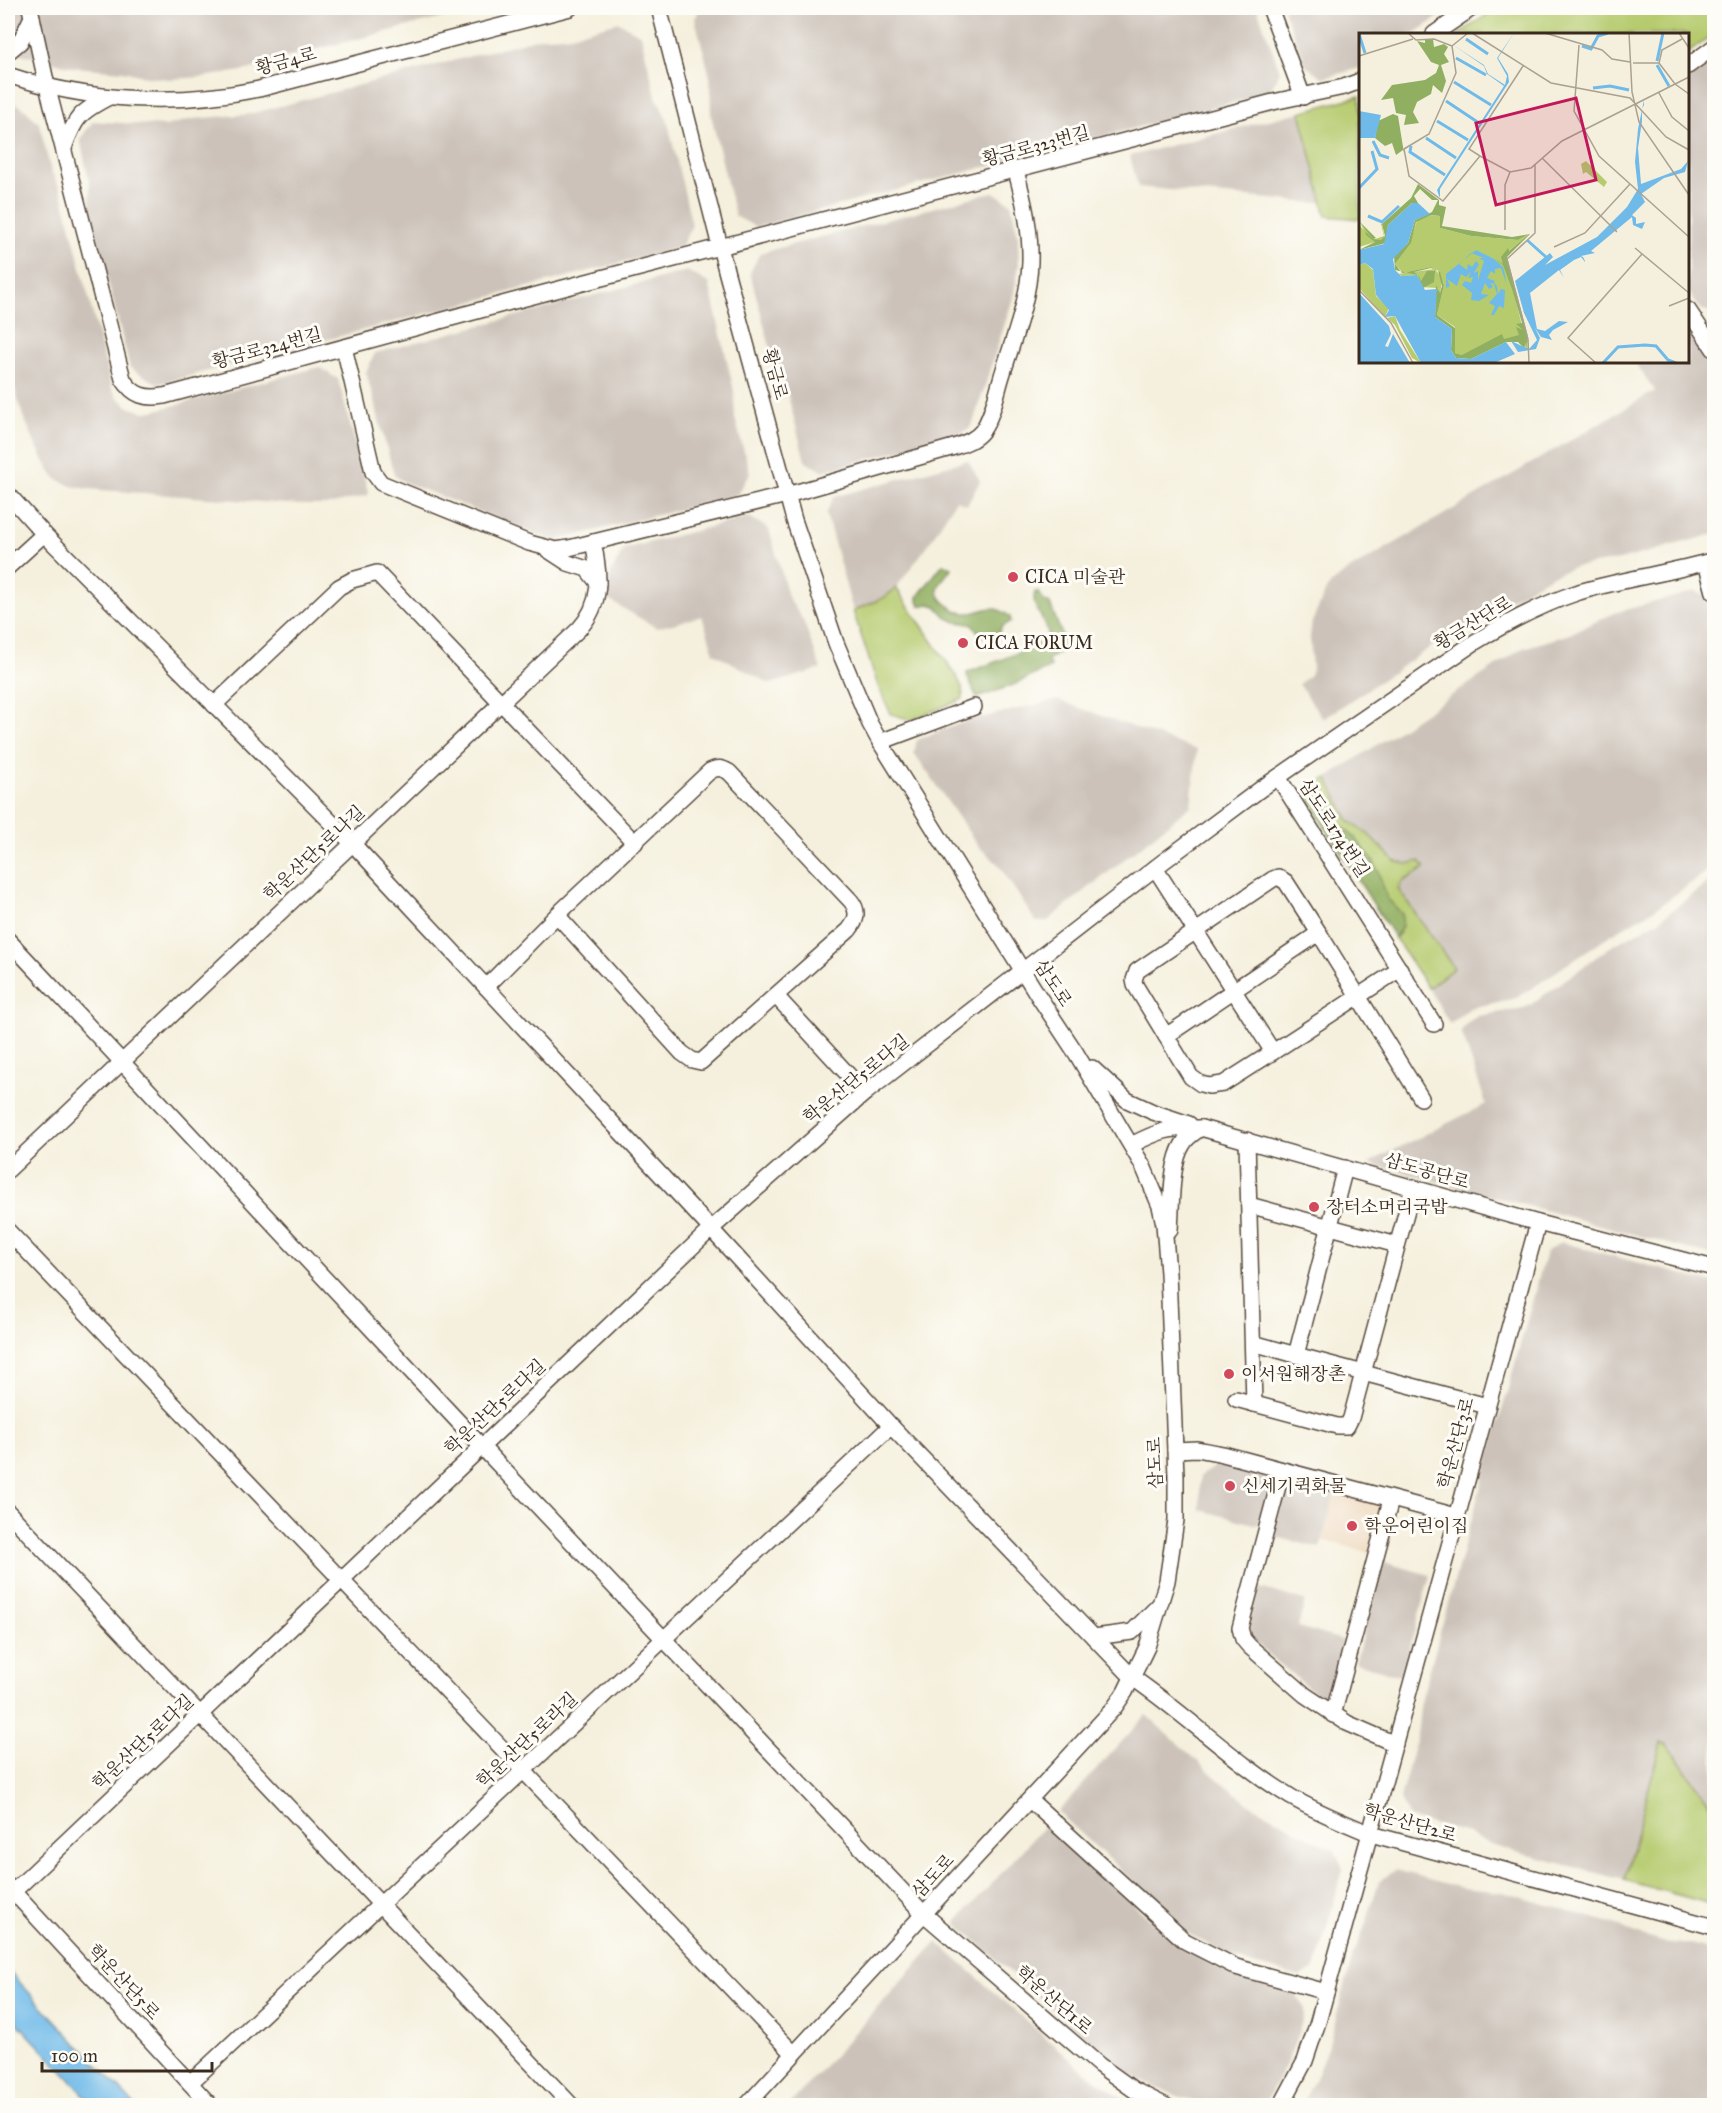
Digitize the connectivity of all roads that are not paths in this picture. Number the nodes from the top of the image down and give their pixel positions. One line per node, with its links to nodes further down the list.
1 (570, 8): 13 (street, 황금4로)
2 (659, 8): 17 (street, 황금로)
3 (1270, 8): 14 (street)
4 (1472, 8): 6 (street)
5 (31, 12): 8 (street); 12 (street, 황금로324번길)
6 (1435, 33)
7 (1714, 47): 9 (street)
8 (8, 52)
9 (1689, 65)
10 (8, 75): 12 (street, 황금4로)
11 (1359, 81): 14 (street, 황금로323번길)
12 (47, 86): 13 (street, 황금4로); 15 (street, 황금로324번길)
13 (110, 97): 15 (street)
14 (1303, 97): 16 (street, 황금로323번길)
15 (64, 148): 20 (street, 황금로324번길)
16 (1016, 171): 17 (street, 황금로323번길); 22 (street)
17 (720, 247): 20 (street, 황금로324번길); 22 (street, 황금로)
18 (1689, 311): 19 (street)
19 (1712, 338)
20 (344, 347): 26 (street)
21 (8, 494): 23 (street, 학운산단2로)
22 (787, 495): 24 (street); 35 (street, 황금로)
23 (44, 534): 28 (street); 33 (street, 학운산단2로)
24 (616, 536): 25 (street); 29 (street)
25 (593, 542): 26 (street); 29 (street, 학운산단5로나길)
26 (545, 548): 30 (street)
27 (1710, 561): 31 (street); 36 (street, 황금산단로)
28 (8, 567)
29 (598, 567): 30 (street, 학운산단5로나길)
30 (598, 583): 32 (street, 학운산단5로나길)
31 (1714, 592)
32 (502, 702): 33 (street); 37 (street); 38 (street, 학운산단5로나길)
33 (214, 705): 38 (street, 학운산단2로)
34 (974, 707): 35 (street)
35 (880, 742): 45 (street, 삼도로)
36 (1278, 777): 39 (street, 삼도로174번길); 44 (street, 삼도로174번길)
37 (635, 843): 40 (street); 49 (street)
38 (353, 844): 46 (street, 학운산단2로); 54 (street, 학운산단5로나길)
39 (1155, 868): 41 (street); 45 (street, 삼도로174번길)
40 (557, 915): 46 (street); 49 (street)
41 (1196, 931): 42 (street); 47 (street); 51 (street)
42 (1319, 933): 47 (street); 48 (street)
43 (8, 940): 54 (street, 학운산단1로)
44 (1400, 969): 48 (street); 50 (street, 삼도로174번길)
45 (1023, 972): 53 (street, 삼도로); 55 (street, 학운산단5로다길)
46 (486, 987): 66 (street, 학운산단2로)
47 (1233, 990): 51 (street); 52 (street)
48 (1357, 995): 52 (street); 56 (street)
49 (776, 996): 55 (street)
50 (1434, 1024)
51 (1166, 1036): 52 (street)
52 (1273, 1052)
53 (1076, 1053): 57 (street); 59 (street, 삼도로)
54 (123, 1061): 61 (street, 학운산단5로나길); 78 (street, 학운산단1로)
55 (865, 1093): 66 (street, 학운산단5로다길)
56 (1421, 1098)
57 (1201, 1128): 58 (street, 삼도공단로); 59 (street, 삼도공단로); 70 (street)
58 (1247, 1140): 60 (street, 삼도공단로); 63 (street)
59 (1131, 1145): 70 (street, 삼도로)
60 (1345, 1168): 62 (street, 삼도공단로); 65 (street)
61 (8, 1170)
62 (1413, 1187): 64 (street, 삼도공단로); 68 (street)
63 (1249, 1205): 65 (street); 71 (street)
64 (1538, 1222): 69 (street, 삼도공단로); 76 (street, 학운산단3로)
65 (1330, 1227): 68 (street); 72 (street)
66 (711, 1229): 77 (street, 학운산단2로); 78 (street, 학운산단5로다길)
67 (8, 1230): 84 (street)
68 (1397, 1245): 73 (street)
69 (1714, 1268)
70 (1168, 1273): 79 (street, 삼도로)
71 (1253, 1343): 72 (street); 75 (street)
72 (1296, 1354): 73 (street)
73 (1363, 1373): 75 (street); 76 (street)
74 (1236, 1399): 75 (street)
75 (1254, 1404)
76 (1487, 1406): 83 (street, 학운산단3로)
77 (891, 1426): 86 (street, 학운산단2로); 87 (street, 학운산단5로라길)
78 (482, 1447): 84 (street, 학운산단5로다길); 87 (street, 학운산단1로)
79 (1175, 1450): 80 (street); 85 (street, 삼도로)
80 (1282, 1471): 81 (street); 90 (street)
81 (1391, 1500): 83 (street); 90 (street)
82 (8, 1512): 89 (street)
83 (1456, 1516): 91 (street, 학운산단3로)
84 (342, 1580): 89 (street, 학운산단5로다길); 92 (street)
85 (1162, 1602): 86 (street); 88 (street, 삼도로)
86 (1094, 1637): 88 (street, 학운산단2로)
87 (664, 1639): 92 (street, 학운산단5로라길); 97 (street, 학운산단1로)
88 (1133, 1678): 93 (street, 삼도로); 94 (street, 학운산단2로)
89 (201, 1713): 95 (street, 학운산단5로다길); 96 (street)
90 (1333, 1715): 91 (street)
91 (1395, 1743): 94 (street, 학운산단3로)
92 (524, 1770): 96 (street, 학운산단5로라길); 100 (street)
93 (1030, 1800): 97 (street, 삼도로); 99 (street)
94 (1371, 1834): 98 (street, 학운산단2로); 99 (street, 학운산단3로)
95 (10, 1889): 101 (street, 학운산단5로)
96 (382, 1903): 101 (street, 학운산단5로라길); 103 (street)
97 (924, 1914): 100 (street, 삼도로); 105 (street, 학운산단1로)
98 (1714, 1927)
99 (1326, 1992): 106 (street, 학운산단3로)
100 (794, 2054): 104 (street, 삼도로)
101 (190, 2083): 102 (street, 학운산단5로)
102 (211, 2106)
103 (572, 2106)
104 (746, 2106)
105 (1166, 2106)
106 (1281, 2106)

